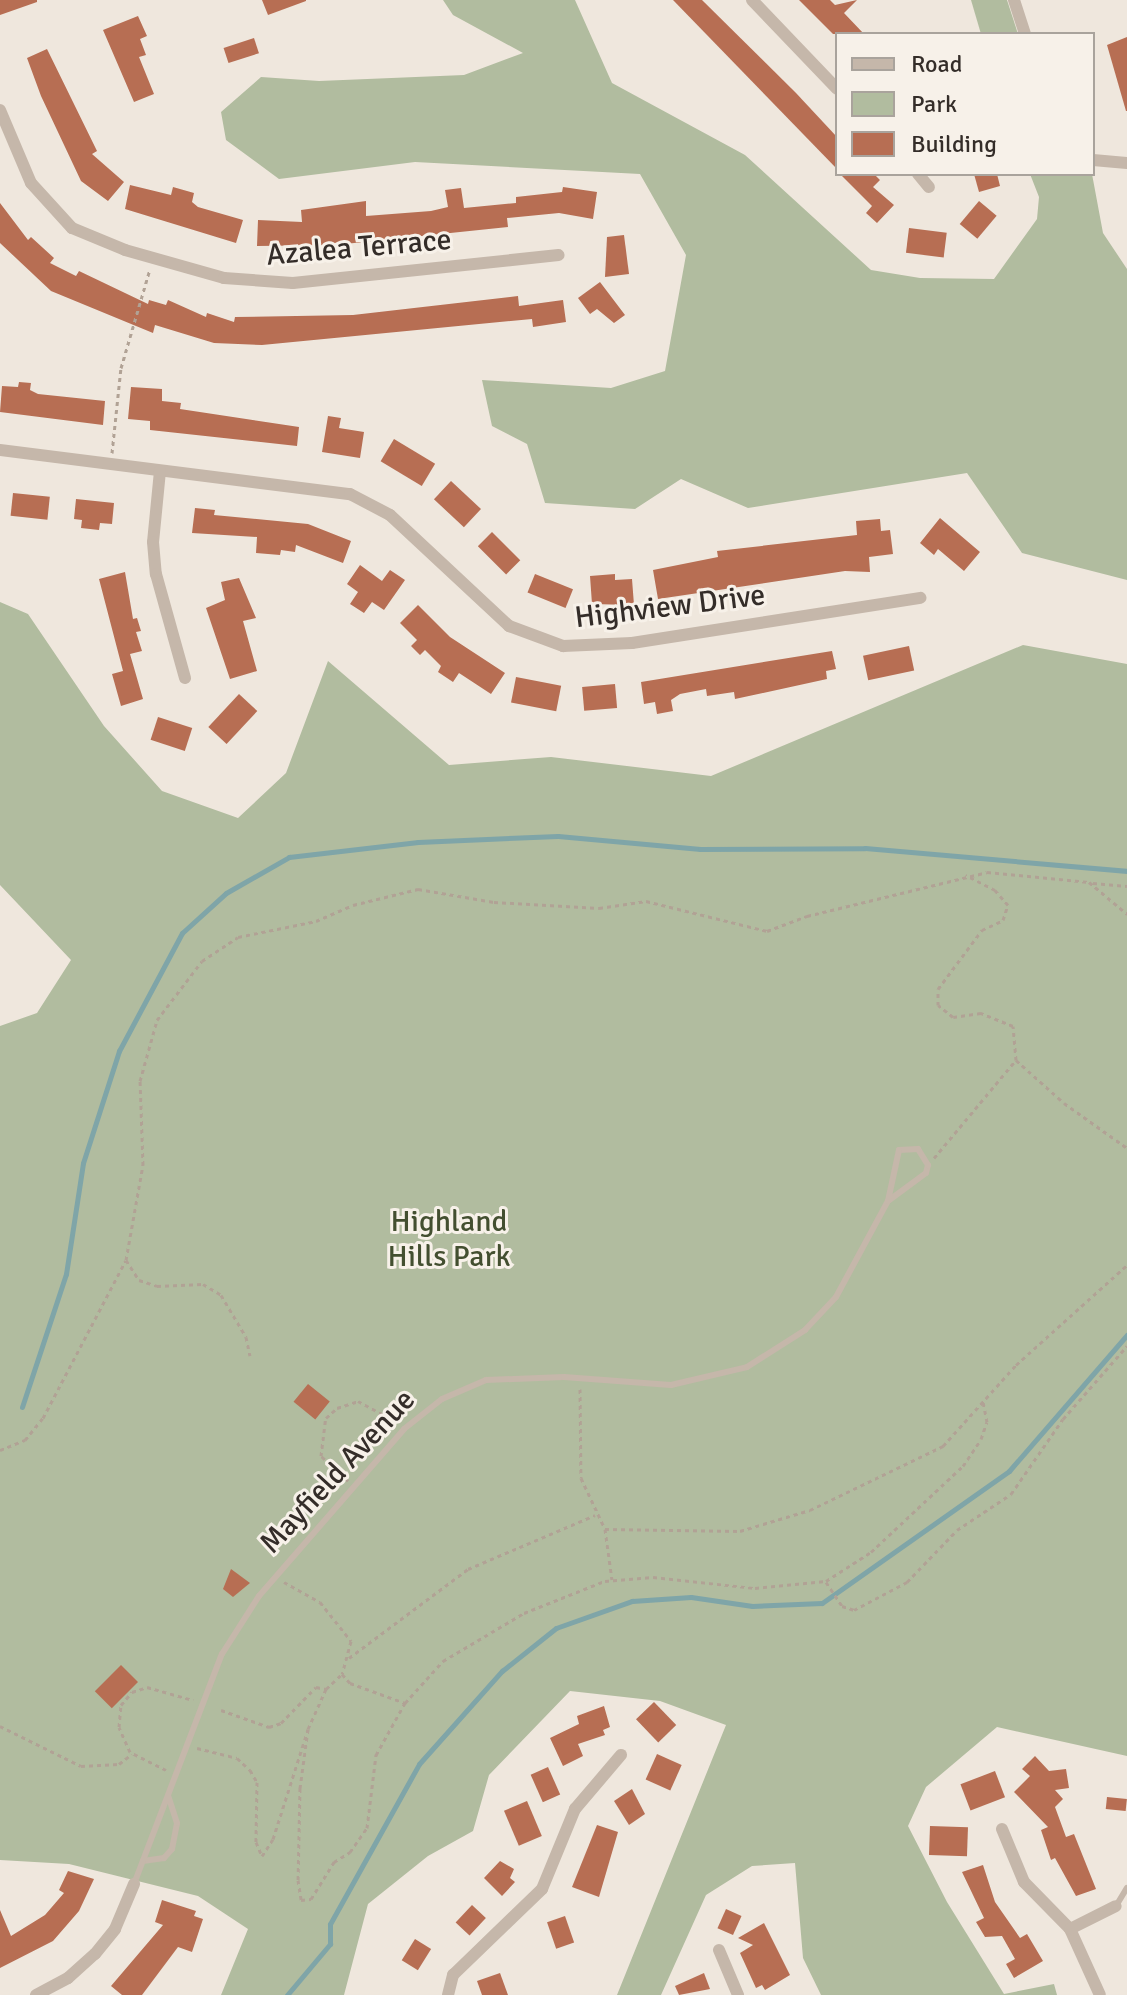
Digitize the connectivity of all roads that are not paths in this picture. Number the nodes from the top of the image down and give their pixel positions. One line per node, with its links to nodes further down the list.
1 (752, 0): 4 (street)
2 (1014, 0): 3 (street)
3 (1024, 32)
4 (835, 87)
5 (0, 110): 10 (street, Azalea Terrace)
6 (1095, 160): 7 (street)
7 (1127, 163)
8 (920, 176): 9 (street)
9 (929, 187)
10 (559, 255)
11 (0, 450): 12 (street, Highview Drive)
12 (160, 471): 13 (street, Highview Drive); 14 (street)
13 (921, 598)
14 (185, 678)
15 (888, 1201): 15 (lane, Mayfield Avenue); 17 (lane, Mayfield Avenue)
16 (621, 1755): 26 (street)
17 (168, 1796): 19 (lane, Mayfield Avenue); 19 (lane)
18 (1002, 1829): 23 (street)
19 (143, 1861): 20 (lane, Mayfield Avenue)
20 (134, 1884): 25 (street, Mayfield Avenue)
21 (1127, 1888): 22 (lane)
22 (1116, 1906): 23 (street)
23 (1070, 1929): 28 (street)
24 (719, 1950): 27 (street)
25 (36, 1995)
26 (448, 1995)
27 (738, 1995)
28 (1100, 1995)

